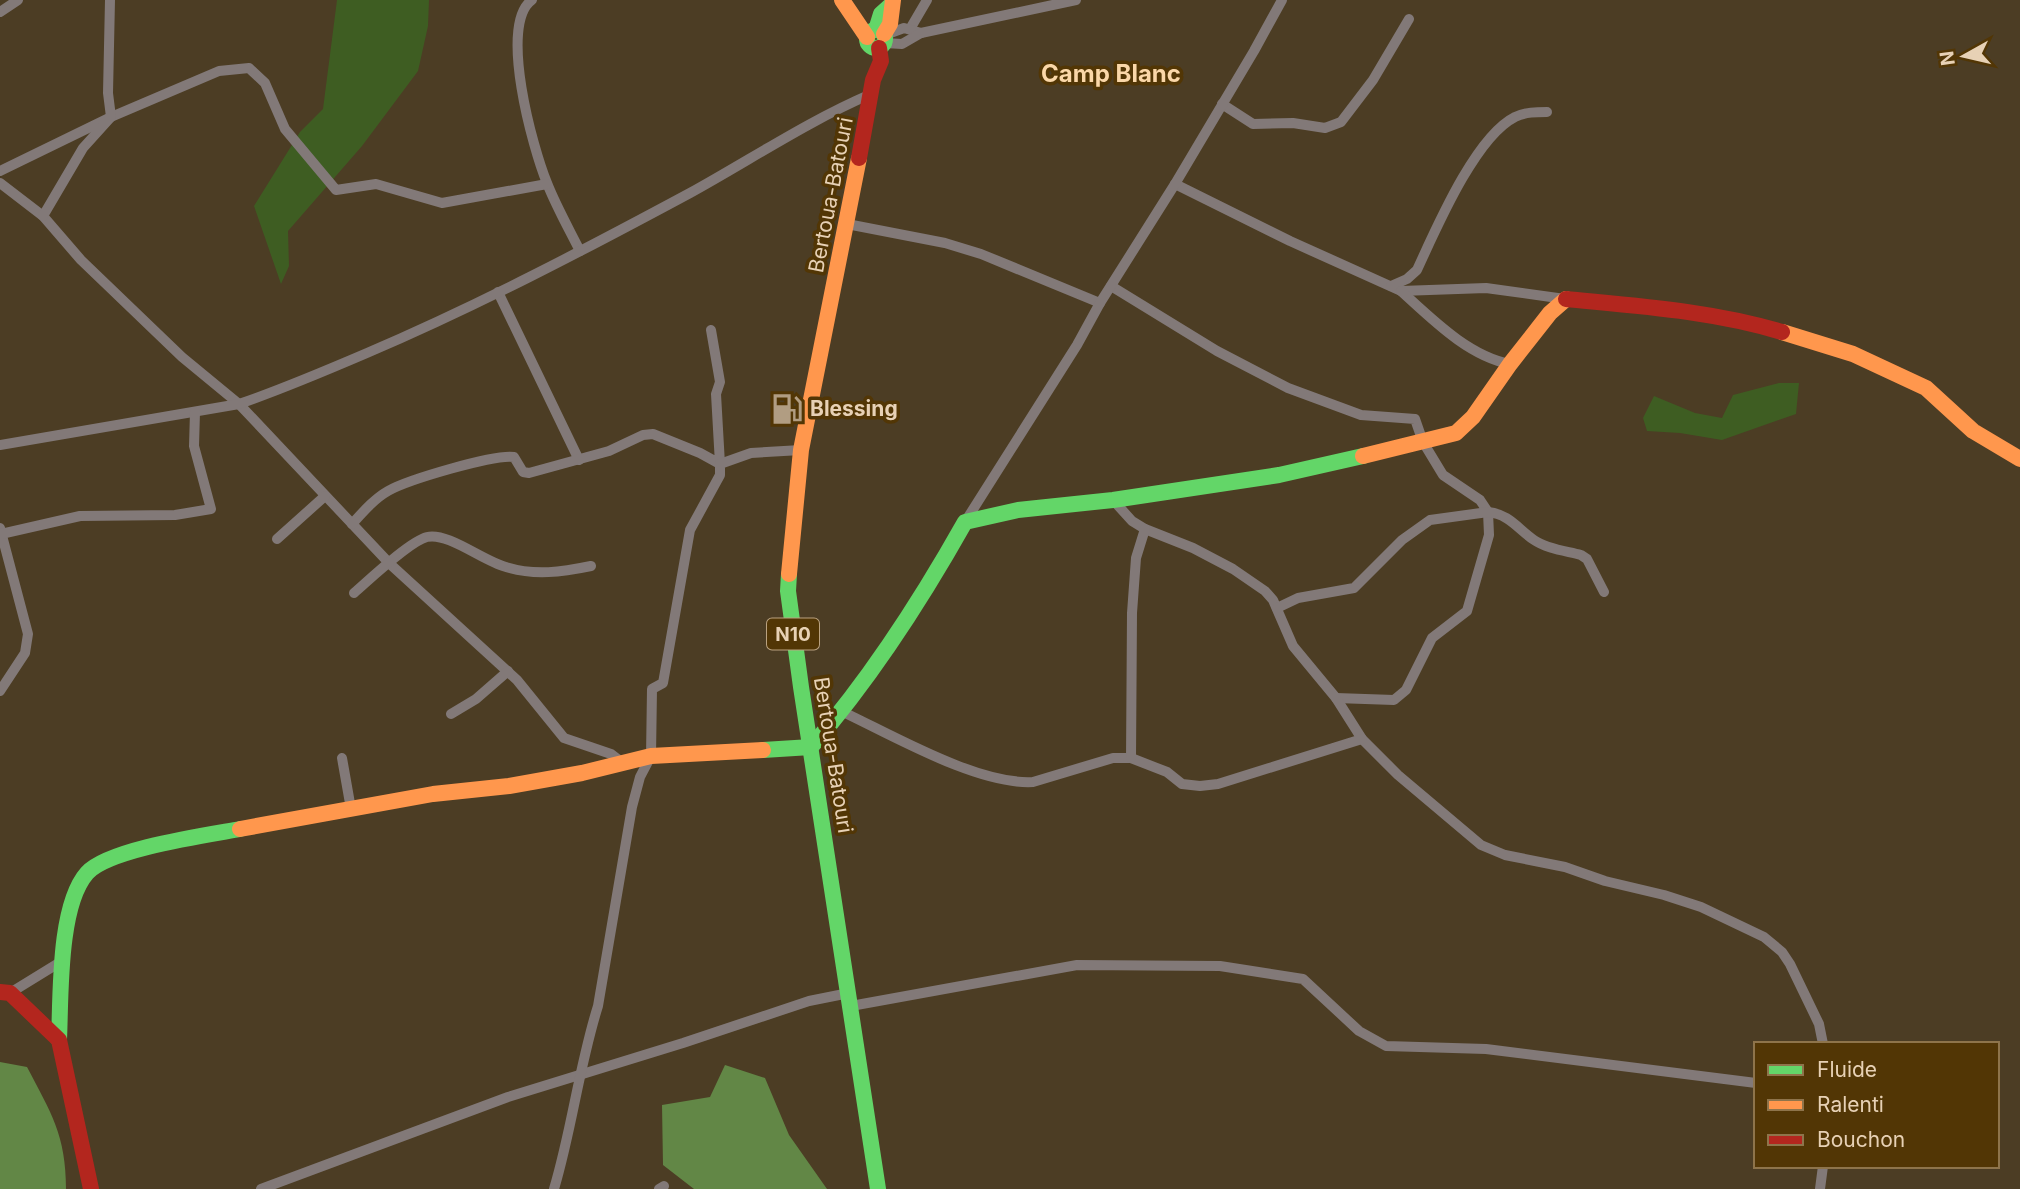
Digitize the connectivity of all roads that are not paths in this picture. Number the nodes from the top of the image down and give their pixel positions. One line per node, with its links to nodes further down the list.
1 (18, 0): 9 (street)
2 (110, 0): 16 (street)
3 (532, 0): 19 (street)
4 (928, 0): 11 (street)
5 (1076, 0): 11 (street)
6 (1282, 0): 14 (street)
7 (893, 2): 12 (main road, Bertoua-Batouri)
8 (845, 3): 12 (main road)
9 (0, 12)
10 (1409, 19): 14 (street)
11 (915, 31): 12 (street)
12 (878, 38): 13 (main road, Bertoua-Batouri / N10)
13 (872, 87): 22 (main road, Bertoua-Batouri / N10); 23 (street)
14 (1222, 104): 20 (street)
15 (1547, 112): 25 (street)
16 (111, 117): 17 (street); 19 (street); 21 (street)
17 (0, 171)
18 (0, 183): 21 (street)
19 (547, 184): 23 (street)
20 (1175, 184): 24 (street); 25 (street)
21 (43, 216): 31 (street)
22 (847, 224): 28 (street); 35 (main road, Bertoua-Batouri / N10)
23 (580, 251): 26 (street)
24 (1111, 286): 28 (street); 33 (street)
25 (1396, 288): 27 (street); 30 (street)
26 (498, 292): 31 (street); 37 (street)
27 (1565, 299): 30 (main road); 36 (main road)
28 (1100, 303): 42 (street)
29 (711, 330): 38 (street)
30 (1510, 364): 33 (main road)
31 (239, 404): 32 (street); 39 (street)
32 (195, 412): 34 (street); 45 (street)
33 (1423, 442): 40 (main road); 41 (street)
34 (0, 445)
35 (801, 450): 38 (street); 58 (main road, Bertoua-Batouri / N10)
36 (2020, 458)
37 (579, 460): 38 (street); 43 (street)
38 (720, 464): 59 (street)
39 (326, 496): 43 (street); 46 (street)
40 (1112, 500): 42 (main road); 44 (street)
41 (1488, 512): 49 (street); 51 (street); 54 (street)
42 (965, 522): 55 (main road)
43 (352, 524): 47 (street)
44 (1145, 529): 51 (street); 61 (street)
45 (1, 531): 53 (street)
46 (277, 539)
47 (390, 564): 48 (street); 50 (street); 52 (street)
48 (591, 566)
49 (1604, 592)
50 (354, 593)
51 (1278, 608): 54 (street)
52 (508, 671): 56 (street); 62 (street)
53 (0, 691)
54 (1336, 698): 57 (street)
55 (843, 712): 58 (main road); 61 (street)
56 (451, 714)
57 (1362, 739): 61 (street); 68 (street)
58 (811, 747): 59 (main road); 66 (main road, Bertoua-Batouri / N10)
59 (651, 756): 62 (main road); 69 (street)
60 (342, 758): 63 (street)
61 (1131, 758)
62 (624, 764): 63 (main road)
63 (351, 808): 64 (main road)
64 (62, 961): 65 (street); 67 (main road)
65 (5, 992): 67 (main road)
66 (850, 999): 69 (street); 70 (street); 75 (main road, Bertoua-Batouri / N10)
67 (59, 1040): 72 (main road)
68 (1823, 1042)
69 (580, 1074): 73 (street); 74 (street)
70 (1754, 1083)
71 (1823, 1168): 76 (street)
72 (90, 1189)
73 (261, 1189)
74 (554, 1189)
75 (878, 1189)
76 (1820, 1189)

